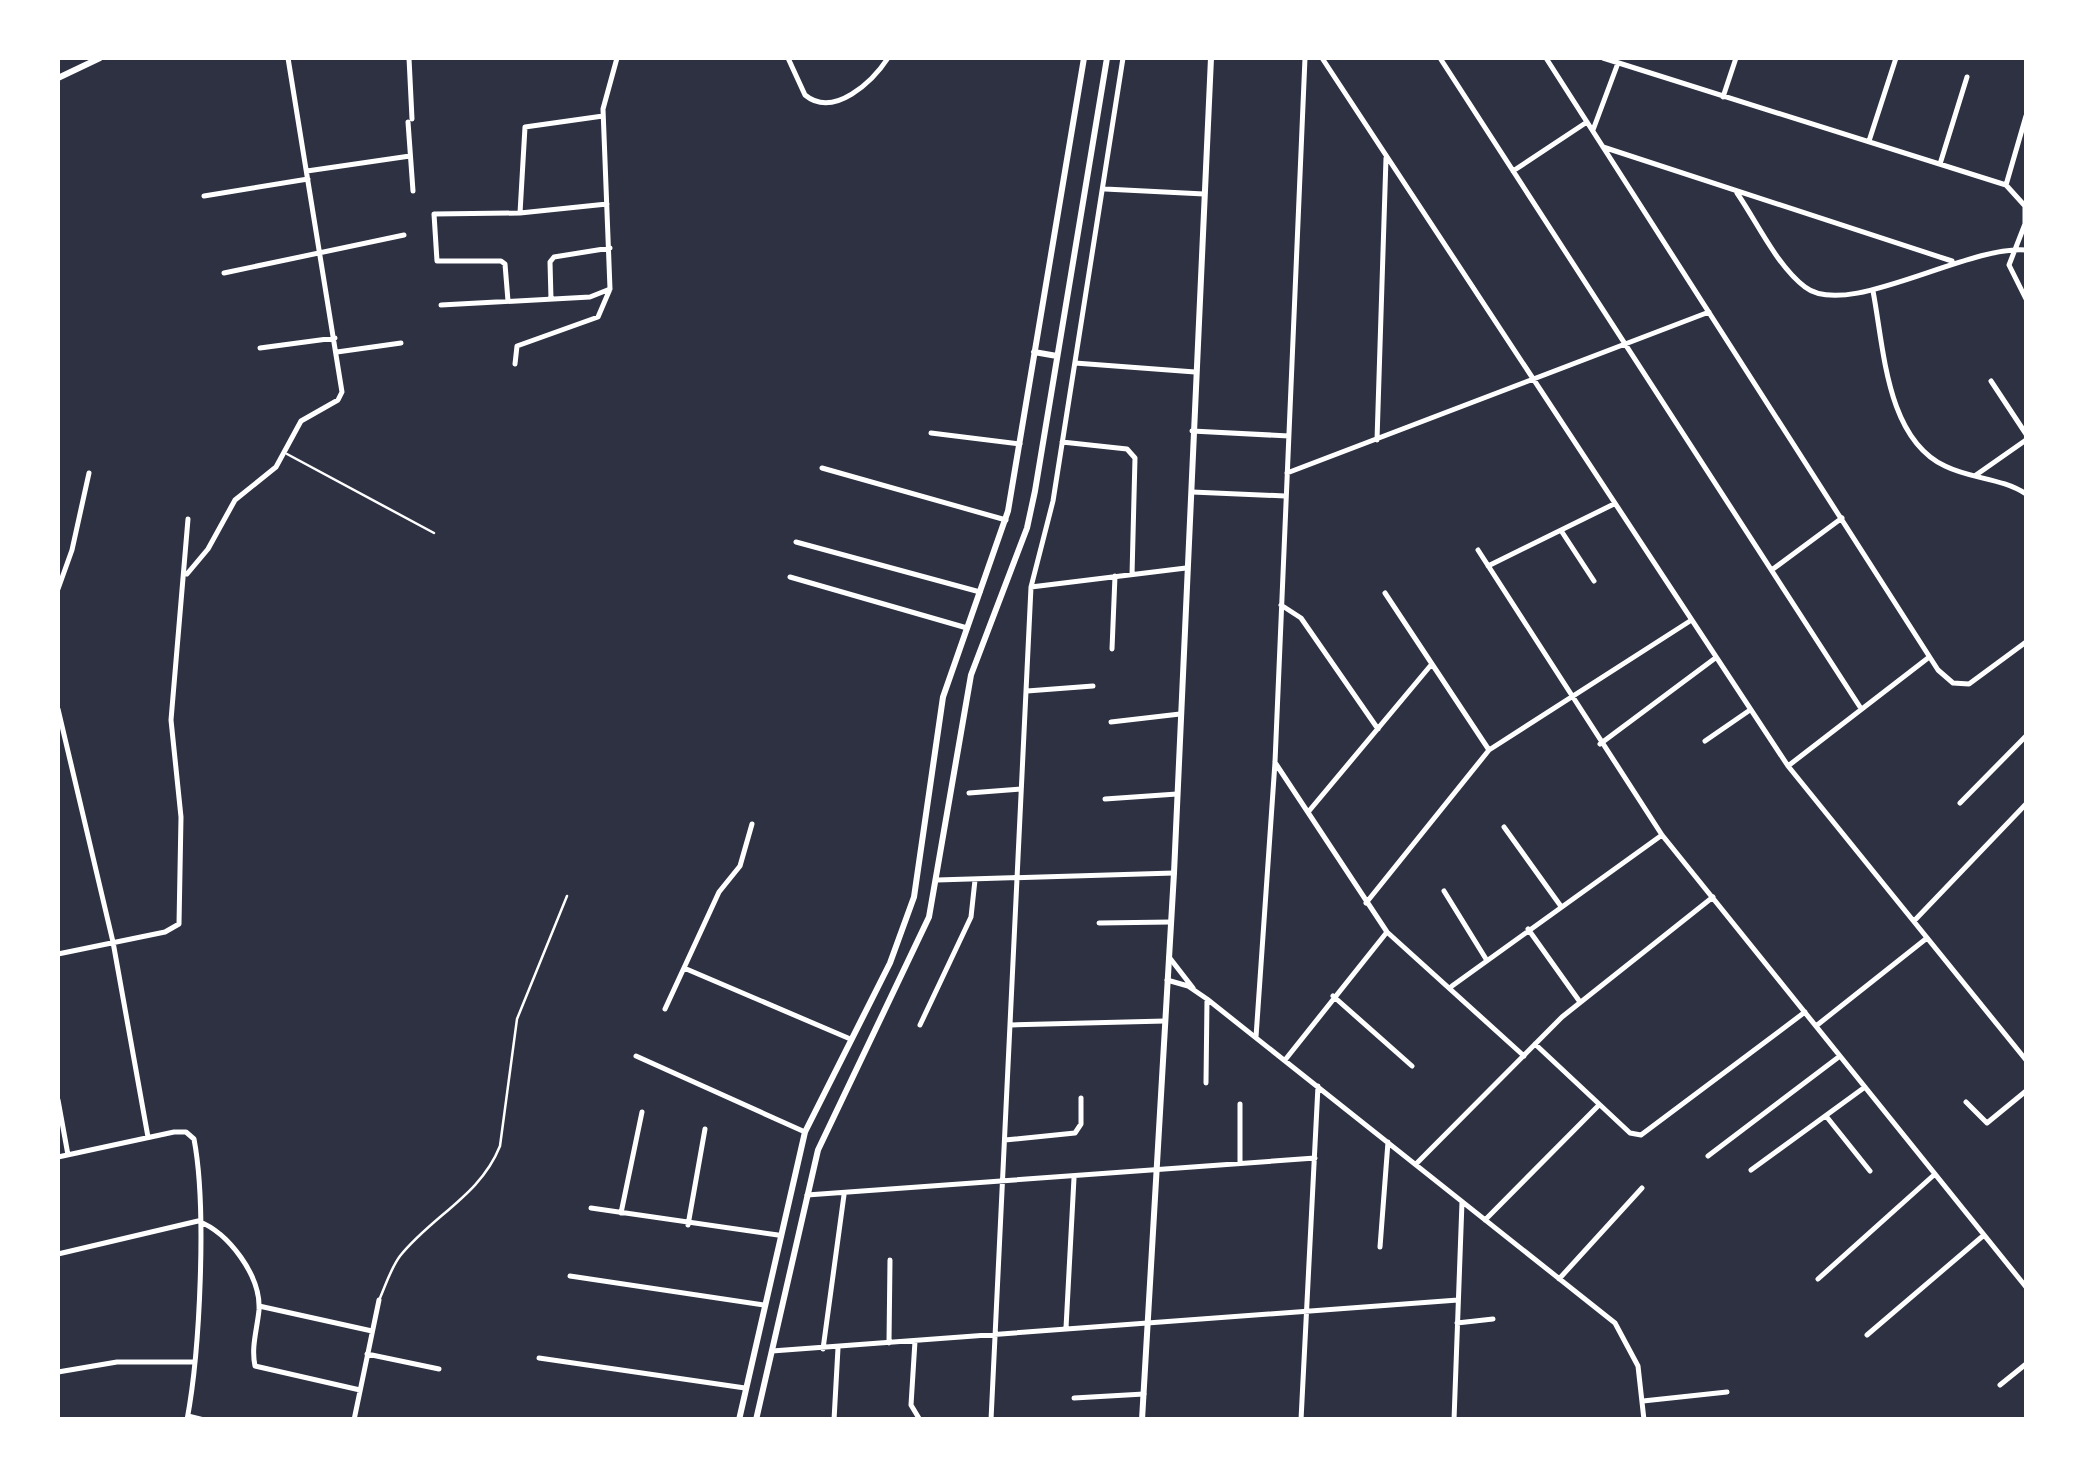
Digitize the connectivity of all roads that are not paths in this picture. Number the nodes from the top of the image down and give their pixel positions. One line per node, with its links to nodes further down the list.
1 (100, 58): 19 (main road)
2 (288, 58): 32 (street)
3 (409, 58): 29 (street)
4 (616, 58): 22 (street)
5 (788, 58): 6 (street)
6 (888, 58)
7 (1084, 58): 60 (main road)
8 (1107, 58): 61 (main road)
9 (1123, 58): 34 (street)
10 (1211, 58): 37 (main road)
11 (1305, 58): 69 (street)
12 (1322, 58): 28 (street)
13 (1440, 58): 31 (street)
14 (1546, 58): 24 (street)
15 (1603, 58): 18 (street)
16 (1736, 58): 21 (street)
17 (1896, 58): 26 (street)
18 (1618, 62): 21 (street); 25 (street)
19 (58, 77)
20 (1968, 77): 30 (street)
21 (1723, 97): 26 (street)
22 (603, 116): 39 (street); 40 (street)
23 (2026, 116): 33 (street)
24 (1587, 122): 25 (street); 31 (street)
25 (1593, 131): 27 (street)
26 (1869, 141): 30 (street)
27 (1603, 147): 36 (street); 54 (street)
28 (1386, 155): 65 (street); 71 (street)
29 (410, 156): 32 (street); 35 (street)
30 (1940, 164): 33 (street)
31 (1514, 171): 57 (street)
32 (308, 175): 38 (street); 45 (street)
33 (2006, 185): 43 (street)
34 (1106, 189): 37 (street); 62 (street)
35 (413, 191)
36 (1737, 193): 46 (street); 49 (street)
37 (1204, 194): 64 (main road)
38 (204, 196)
39 (607, 204): 40 (street); 42 (street)
40 (520, 213): 52 (street)
41 (404, 235): 45 (street)
42 (610, 248): 48 (street); 51 (street)
43 (2014, 249): 44 (street); 46 (street); 50 (street)
44 (2026, 250)
45 (320, 253): 47 (street); 55 (street)
46 (1952, 261): 49 (street)
47 (224, 273)
48 (610, 290): 51 (street); 63 (street)
49 (1873, 292): 78 (street)
50 (2026, 298)
51 (550, 299): 52 (street)
52 (508, 302): 53 (street)
53 (442, 305)
54 (1709, 312): 57 (street); 83 (street)
55 (335, 338): 58 (street); 59 (street)
56 (401, 343): 59 (street)
57 (1627, 345): 65 (street); 92 (street)
58 (260, 348)
59 (337, 352): 74 (street)
60 (1034, 353): 61 (main road); 73 (main road)
61 (1058, 358): 137 (main road)
62 (1075, 362): 64 (street); 72 (street)
63 (515, 364)
64 (1195, 372): 67 (main road)
65 (1537, 379): 71 (street); 82 (street)
66 (1991, 381): 70 (street)
67 (1192, 432): 69 (street); 79 (main road)
68 (931, 433): 73 (street)
69 (1289, 436): 77 (street)
70 (2026, 437): 78 (street)
71 (1376, 440): 77 (street)
72 (1062, 442): 94 (street); 98 (street)
73 (1020, 444): 85 (main road)
74 (285, 453): 87 (lane); 93 (street)
75 (822, 468): 85 (street)
76 (89, 473): 99 (street)
77 (1287, 473): 81 (street)
78 (1976, 476): 80 (street)
79 (1189, 492): 81 (street); 91 (main road)
80 (2026, 494)
81 (1285, 496): 102 (street)
82 (1614, 504): 86 (street); 103 (street)
83 (1842, 518): 92 (street); 108 (street)
84 (188, 519): 93 (street)
85 (1006, 520): 100 (main road)
86 (1562, 532): 90 (street); 97 (street)
87 (434, 534)
88 (796, 542): 100 (street)
89 (1478, 550): 90 (street)
90 (1488, 566): 112 (street)
91 (1186, 568): 94 (street); 116 (main road)
92 (1774, 569): 113 (street)
93 (186, 574): 150 (street)
94 (1132, 574): 95 (street)
95 (1115, 576): 98 (street); 106 (street)
96 (790, 577): 104 (street)
97 (1594, 582)
98 (1031, 586): 111 (street)
99 (58, 589)
100 (980, 592): 104 (main road)
101 (1384, 593): 109 (street)
102 (1281, 605): 118 (street); 123 (street)
103 (1690, 620): 107 (street); 112 (street)
104 (967, 628): 168 (main road)
105 (2026, 642): 108 (street)
106 (1112, 649)
107 (1714, 658): 115 (street); 121 (street)
108 (1929, 658): 113 (street)
109 (1432, 665): 118 (street); 122 (street)
110 (1093, 686): 111 (street)
111 (1026, 691): 125 (street)
112 (1570, 697): 121 (street); 122 (street)
113 (1860, 707): 124 (street)
114 (58, 709): 150 (street)
115 (1750, 710): 120 (street); 124 (street)
116 (1180, 714): 117 (street); 127 (main road)
117 (1112, 722)
118 (1378, 729): 131 (street)
119 (2026, 736): 129 (street)
120 (1705, 741)
121 (1600, 744): 134 (street)
122 (1490, 750): 142 (street)
123 (1275, 762): 131 (street); 167 (street)
124 (1788, 766): 144 (street)
125 (1020, 789): 126 (street); 136 (street)
126 (970, 792)
127 (1177, 794): 128 (street); 135 (main road)
128 (1106, 799)
129 (1960, 803)
130 (2026, 804): 144 (street)
131 (1309, 811): 142 (street)
132 (752, 824): 154 (street)
133 (1504, 827): 143 (street)
134 (1662, 835): 141 (street); 143 (street)
135 (1174, 873): 136 (street); 145 (main road)
136 (1018, 878): 138 (street); 165 (street)
137 (937, 880): 138 (street); 205 (main road)
138 (975, 880): 164 (street)
139 (1444, 890): 153 (street)
140 (566, 896): 222 (lane)
141 (1713, 897): 160 (street); 162 (street)
142 (1366, 903): 148 (street)
143 (1560, 905): 147 (street)
144 (1914, 921): 149 (street)
145 (1171, 922): 146 (street); 152 (main road)
146 (1098, 923)
147 (1528, 929): 153 (street); 160 (street)
148 (1387, 932): 156 (street); 158 (street)
149 (1927, 938): 166 (street); 174 (street)
150 (113, 942): 151 (street); 189 (street)
151 (58, 954)
152 (1169, 956): 155 (main road); 157 (street)
153 (1486, 960): 156 (street)
154 (684, 968): 161 (street); 168 (street)
155 (1167, 980): 157 (street); 163 (main road)
156 (1452, 986): 171 (street)
157 (1195, 990): 159 (street)
158 (1333, 996): 173 (street); 175 (street)
159 (1207, 999): 167 (street); 176 (street)
160 (1580, 1002): 169 (street)
161 (665, 1008)
162 (1806, 1012): 166 (street); 184 (street)
163 (1165, 1021): 165 (street); 198 (main road)
164 (920, 1025)
165 (1011, 1025): 190 (street)
166 (1816, 1026): 172 (street)
167 (1256, 1037): 173 (street)
168 (848, 1038): 188 (main road)
169 (1535, 1044): 171 (street); 184 (street)
170 (636, 1056): 188 (street)
171 (1524, 1056): 197 (street)
172 (1840, 1056): 178 (street); 193 (street)
173 (1284, 1060): 177 (street)
174 (2026, 1060)
175 (1412, 1066)
176 (1206, 1083)
177 (1318, 1086): 191 (street); 195 (street)
178 (1865, 1087): 186 (street); 201 (street)
179 (2026, 1091): 182 (street)
180 (1081, 1098): 190 (street)
181 (58, 1100): 192 (street)
182 (1966, 1102)
183 (1240, 1104): 196 (street)
184 (1600, 1104): 211 (street)
185 (642, 1112): 209 (street)
186 (1826, 1116): 199 (street); 200 (street)
187 (705, 1129): 212 (street)
188 (804, 1132): 213 (main road)
189 (148, 1137): 192 (street); 210 (street)
190 (1005, 1140): 203 (street)
191 (1388, 1142): 197 (street); 215 (street)
192 (68, 1154): 194 (street)
193 (1708, 1156)
194 (58, 1157)
195 (1315, 1158): 196 (street); 226 (street)
196 (1240, 1162): 198 (street)
197 (1416, 1164): 207 (street)
198 (1156, 1167): 202 (street); 228 (main road)
199 (1751, 1170)
200 (1870, 1171)
201 (1936, 1174): 214 (street); 220 (street)
202 (1074, 1178): 203 (street); 230 (street)
203 (1004, 1182): 206 (street); 232 (street)
204 (1642, 1188): 219 (street)
205 (807, 1195): 206 (street); 238 (main road)
206 (844, 1195): 237 (street)
207 (1462, 1202): 211 (street); 223 (street)
208 (591, 1208): 209 (street)
209 (620, 1213): 212 (street)
210 (198, 1220): 216 (street); 225 (street); 241 (street)
211 (1485, 1220): 219 (street)
212 (688, 1225): 213 (street)
213 (778, 1235): 224 (main road)
214 (1984, 1235): 221 (street); 233 (street)
215 (1380, 1247)
216 (58, 1254)
217 (890, 1260): 235 (street)
218 (570, 1276): 224 (street)
219 (1559, 1278): 251 (street)
220 (1818, 1279)
221 (2026, 1288)
222 (379, 1300): 231 (street)
223 (1458, 1300): 226 (street); 229 (street)
224 (764, 1305): 246 (main road)
225 (259, 1306): 231 (street); 247 (street)
226 (1306, 1311): 228 (street); 261 (street)
227 (1493, 1320): 229 (street)
228 (1148, 1321): 230 (street); 249 (main road)
229 (1457, 1323): 262 (street)
230 (1066, 1328): 232 (street)
231 (372, 1331): 239 (street)
232 (996, 1334): 234 (street); 259 (street)
233 (1868, 1335)
234 (915, 1341): 235 (street); 258 (street)
235 (889, 1343): 236 (street)
236 (838, 1347): 237 (street); 257 (street)
237 (823, 1349): 238 (street)
238 (772, 1351): 256 (main road)
239 (367, 1354): 243 (street); 247 (street)
240 (539, 1358): 246 (street)
241 (195, 1362): 244 (street); 252 (street)
242 (2026, 1364): 245 (street)
243 (439, 1368)
244 (58, 1372)
245 (2000, 1385)
246 (745, 1388): 255 (main road)
247 (360, 1390): 254 (street)
248 (1727, 1392): 251 (street)
249 (1144, 1394): 250 (street); 260 (main road)
250 (1074, 1398)
251 (1643, 1401): 263 (street)
252 (187, 1418): 253 (street)
253 (204, 1420)
254 (354, 1420)
255 (740, 1420)
256 (756, 1420)
257 (834, 1420)
258 (920, 1420)
259 (991, 1420)
260 (1142, 1420)
261 (1302, 1420)
262 (1454, 1420)
263 (1644, 1420)

